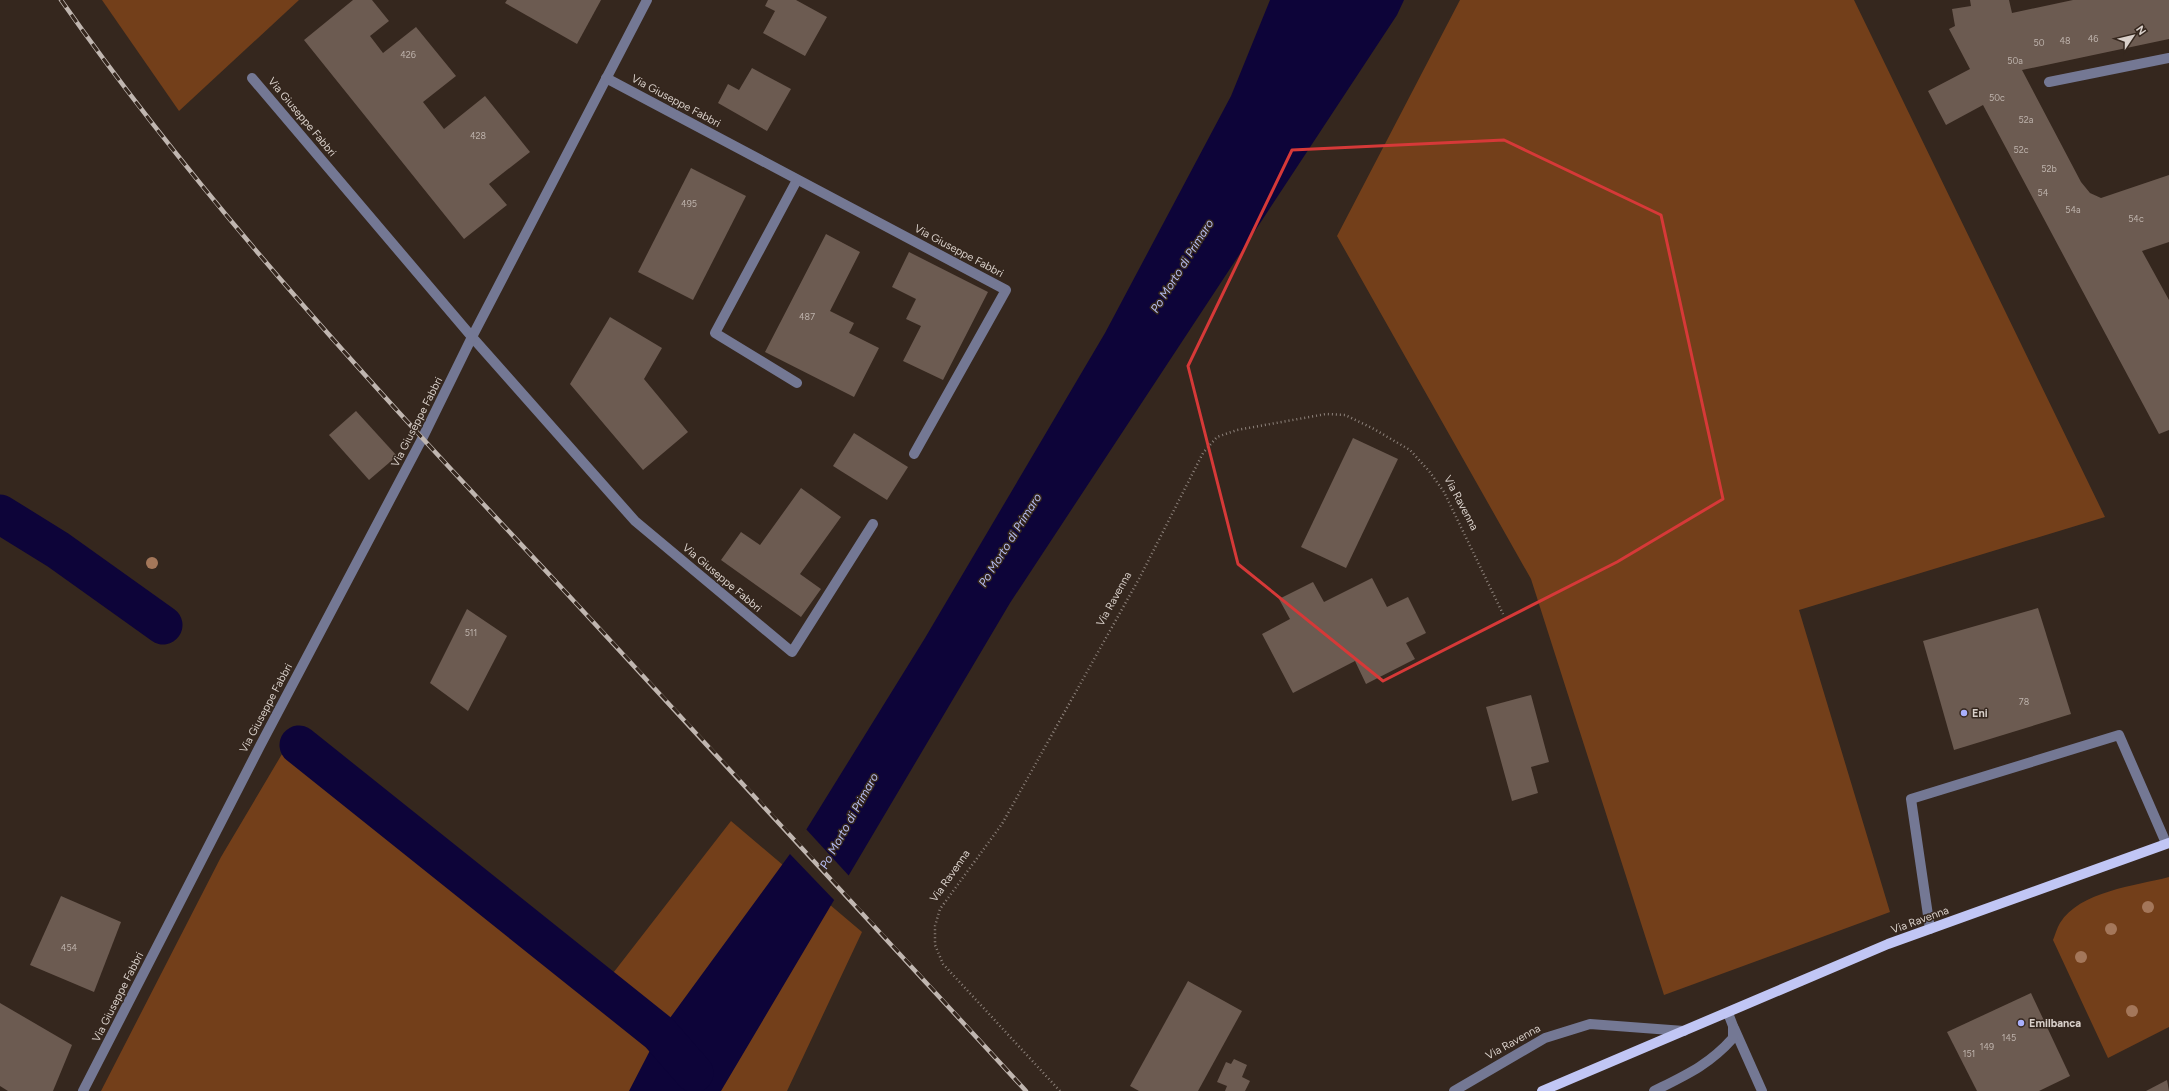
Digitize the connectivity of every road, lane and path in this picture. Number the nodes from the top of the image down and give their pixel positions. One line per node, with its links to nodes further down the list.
1 (647, 0): 4 (street, Via Giuseppe Fabbri)
2 (2169, 58): 5 (street)
3 (252, 78): 7 (street, Via Giuseppe Fabbri)
4 (606, 78): 6 (street, Via Giuseppe Fabbri); 7 (street, Via Giuseppe Fabbri)
5 (2048, 82)
6 (797, 180): 8 (street); 9 (street, Via Giuseppe Fabbri)
7 (472, 337): 10 (street, Via Giuseppe Fabbri); 17 (street, Via Giuseppe Fabbri)
8 (797, 383)
9 (914, 454)
10 (873, 524)
11 (1503, 614): 18 (path, Via Ravenna)
12 (2168, 843): 13 (main road, Via Ravenna); 13 (street)
13 (1930, 929): 14 (main road, Via Ravenna)
14 (1728, 1013): 15 (street); 16 (main road, Via Ravenna)
15 (1733, 1026): 21 (street); 22 (street)
16 (1684, 1031): 19 (street, Via Ravenna); 20 (main road, Via Ravenna)
17 (83, 1091)
18 (1060, 1091)
19 (1454, 1091)
20 (1542, 1091)
21 (1654, 1091)
22 (1762, 1091)

